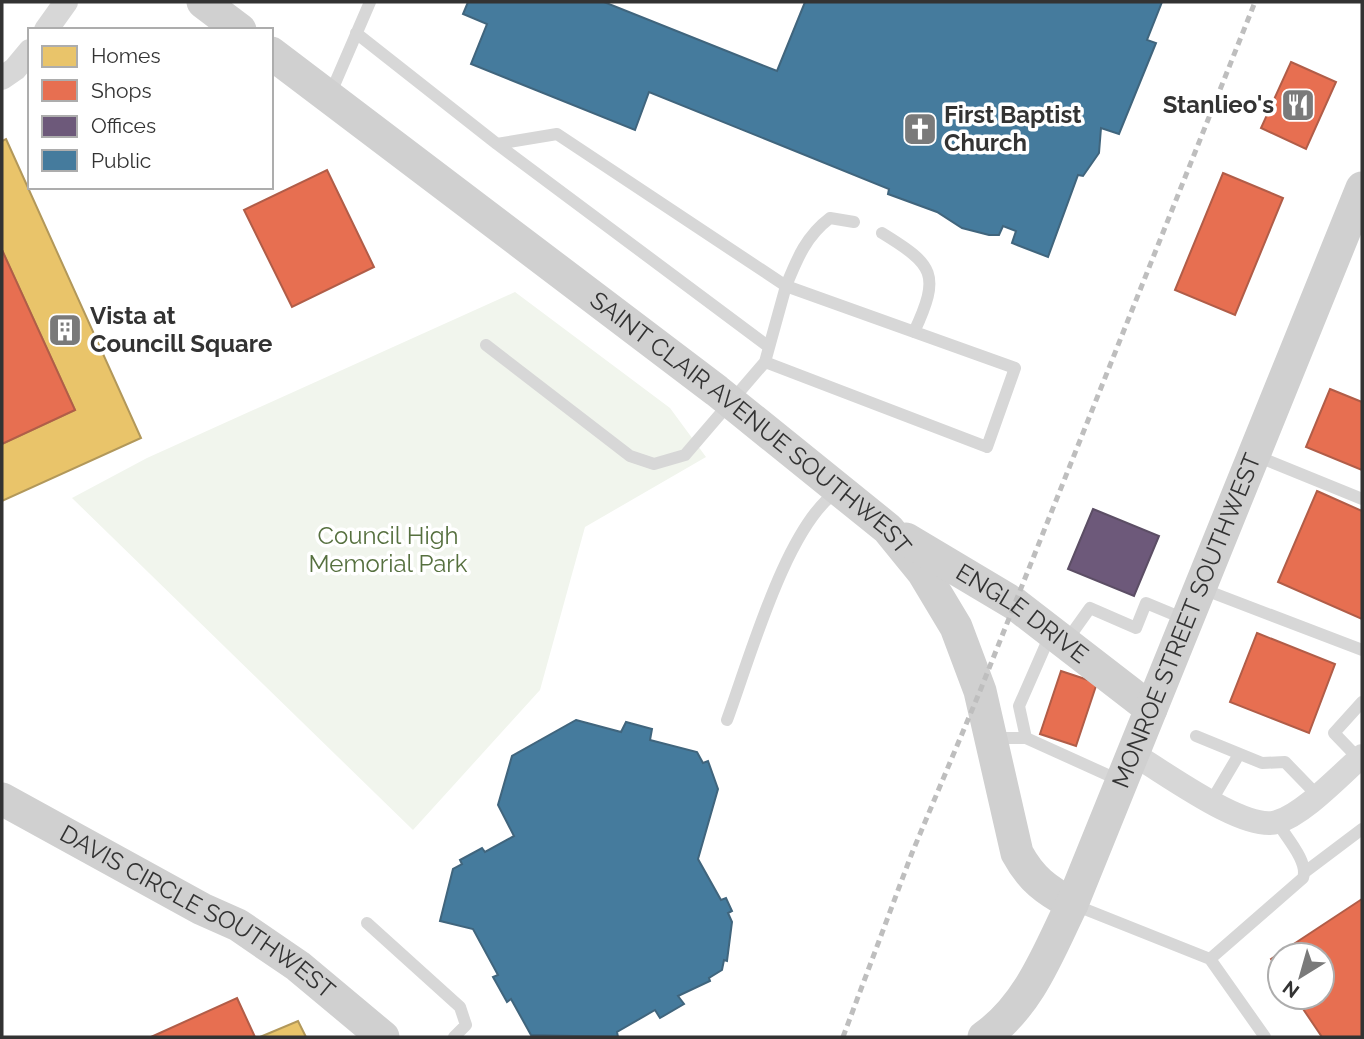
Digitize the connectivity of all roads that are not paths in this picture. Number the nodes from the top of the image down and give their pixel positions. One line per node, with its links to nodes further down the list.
1 (66, 2): 4 (street)
2 (203, 2): 5 (street)
3 (370, 2): 6 (lane)
4 (47, 28)
5 (237, 28)
6 (356, 33): 10 (lane); 11 (lane)
7 (28, 53): 9 (street)
8 (273, 55): 10 (street, SAINT CLAIR AVENUE SOUTHWEST)
9 (2, 78)
10 (329, 97): 20 (street, SAINT CLAIR AVENUE SOUTHWEST)
11 (497, 144): 15 (lane); 18 (lane)
12 (1362, 188): 21 (street, MONROE STREET SOUTHWEST)
13 (853, 222): 15 (lane)
14 (881, 233): 16 (lane)
15 (786, 286): 16 (lane); 18 (lane)
16 (914, 332): 19 (lane)
17 (486, 345): 20 (lane)
18 (769, 347): 19 (lane)
19 (765, 362): 20 (lane)
20 (732, 403): 22 (street, SAINT CLAIR AVENUE SOUTHWEST)
21 (1254, 454): 23 (lane); 25 (street, MONROE STREET SOUTHWEST)
22 (840, 490): 24 (street, SAINT CLAIR AVENUE SOUTHWEST); 31 (lane)
23 (1362, 499)
24 (888, 529): 27 (street, ENGLE DRIVE); 33 (street, SAINT CLAIR AVENUE SOUTHWEST)
25 (1200, 587): 26 (street, MONROE STREET SOUTHWEST); 28 (lane)
26 (1187, 620): 27 (lane); 30 (street, MONROE STREET SOUTHWEST)
27 (1058, 638): 30 (street, ENGLE DRIVE); 34 (lane)
28 (1362, 650)
29 (1362, 702): 36 (lane)
30 (1151, 709): 37 (street, MONROE STREET SOUTHWEST)
31 (727, 720)
32 (1196, 736): 35 (lane)
33 (990, 738): 34 (lane); 44 (street, SAINT CLAIR AVENUE SOUTHWEST)
34 (1026, 738): 37 (lane)
35 (1238, 755): 38 (lane); 40 (lane)
36 (1361, 758): 38 (street)
37 (1127, 768): 40 (street); 44 (street, MONROE STREET SOUTHWEST)
38 (1317, 795): 41 (street)
39 (2, 799): 47 (street, DAVIS CIRCLE SOUTHWEST)
40 (1212, 800): 41 (street)
41 (1277, 822): 43 (lane)
42 (1362, 829): 43 (lane)
43 (1305, 872): 46 (lane)
44 (1072, 904): 46 (lane); 49 (street, MONROE STREET SOUTHWEST)
45 (367, 923): 48 (lane)
46 (1210, 959): 50 (lane)
47 (383, 1037)
48 (454, 1037)
49 (984, 1037)
50 (1265, 1037)

